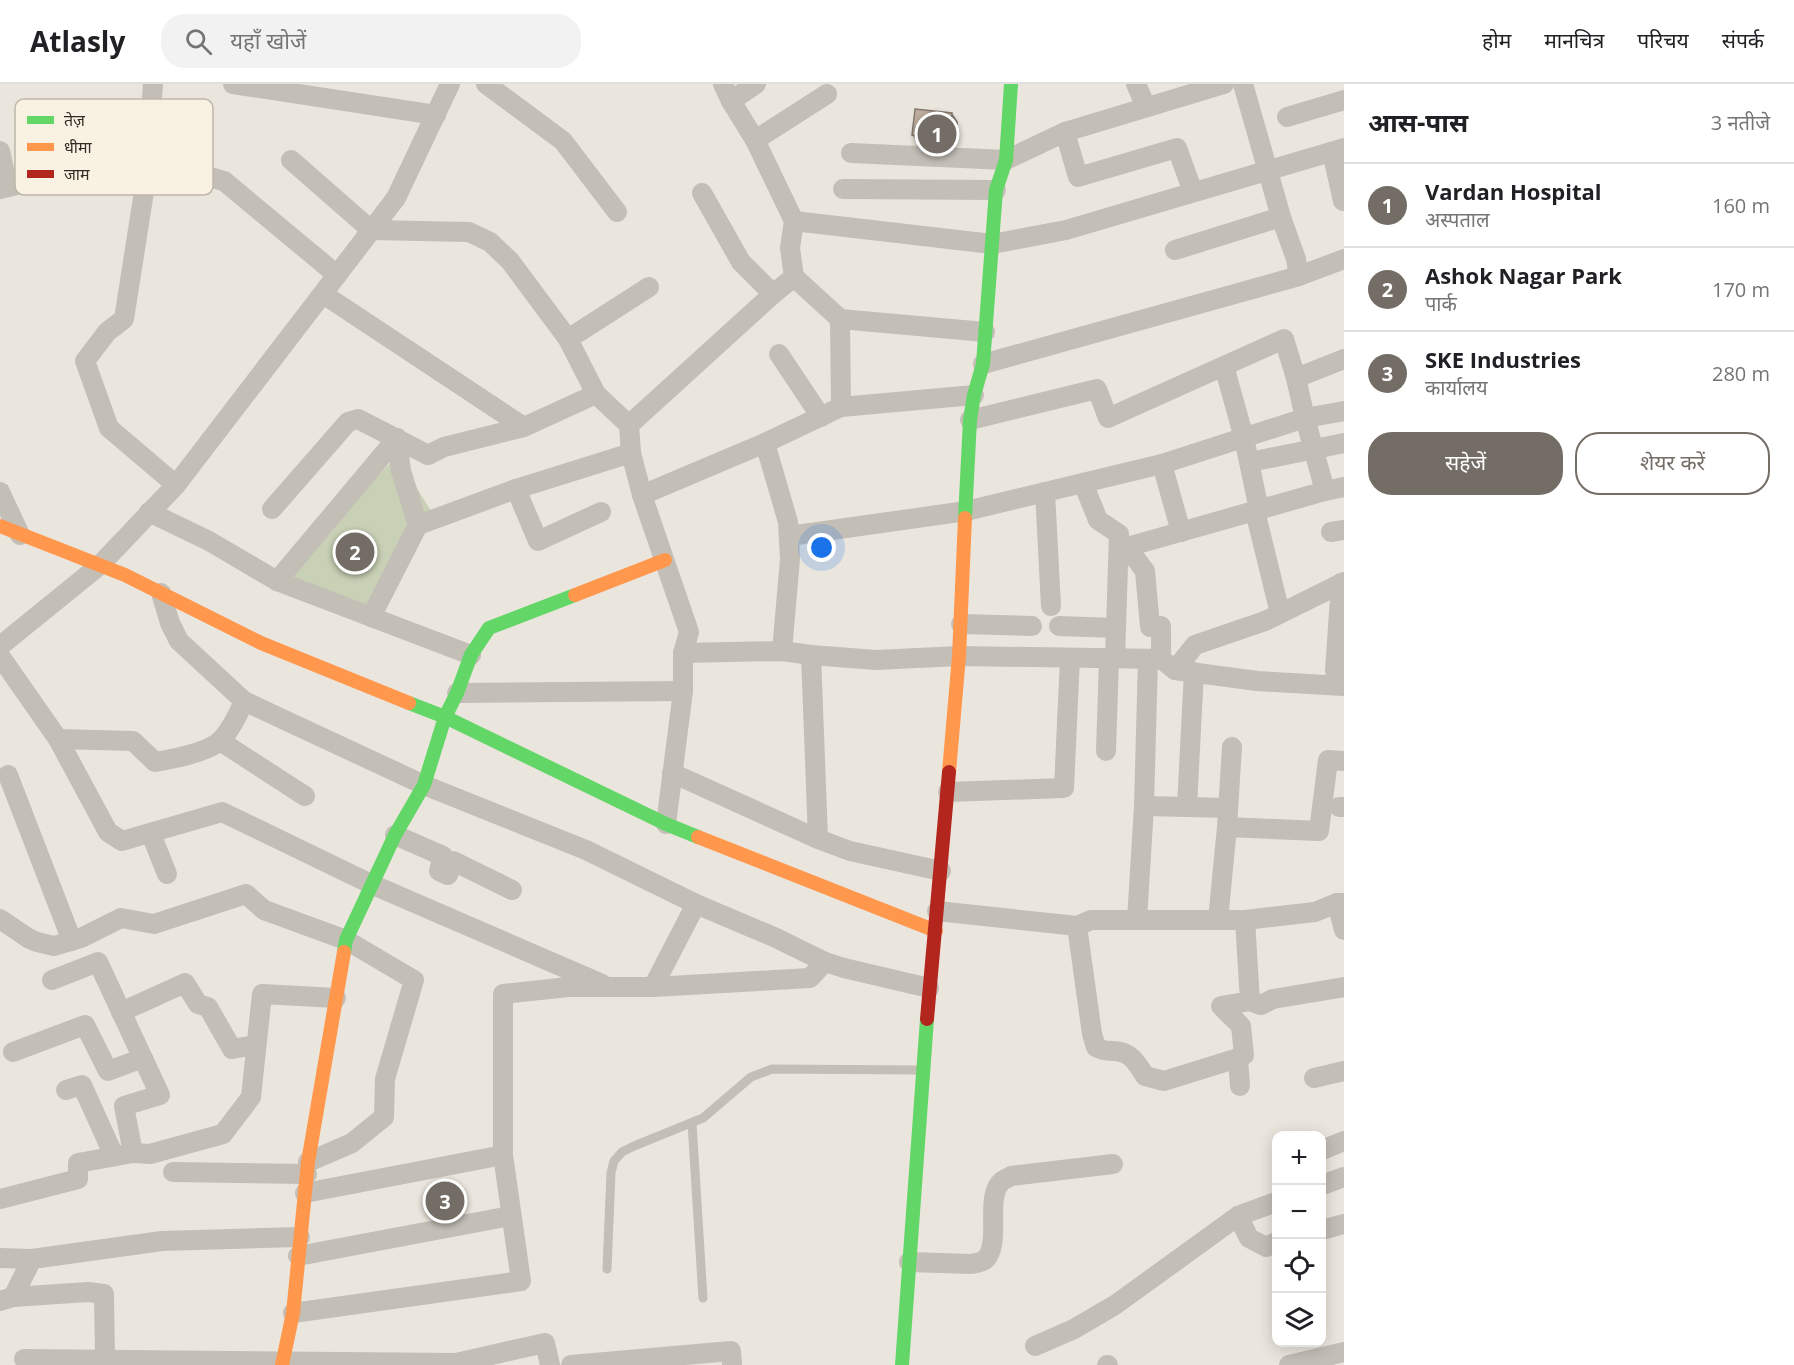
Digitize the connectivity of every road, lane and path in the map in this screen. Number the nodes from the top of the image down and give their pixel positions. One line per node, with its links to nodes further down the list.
1 (153, 84): 12 (street)
2 (232, 84): 15 (street)
3 (450, 84): 15 (street)
4 (486, 84): 33 (street)
5 (756, 84): 10 (street)
6 (1011, 84): 23 (street)
7 (1136, 84): 14 (street)
8 (1224, 84): 14 (street)
9 (1243, 84): 24 (street)
10 (727, 92): 18 (street)
11 (827, 94): 18 (street)
12 (152, 99)
13 (1344, 100): 16 (street)
14 (1146, 108): 17 (street)
15 (436, 115): 36 (street)
16 (1287, 117)
17 (1065, 132): 23 (street); 29 (street)
18 (755, 140): 35 (street)
19 (1338, 150): 24 (street); 32 (street)
20 (0, 151): 26 (street)
21 (851, 153): 23 (street)
22 (291, 160): 36 (street)
23 (1005, 160): 28 (street)
24 (1268, 171): 29 (street); 34 (street)
25 (213, 178): 40 (street)
26 (4, 188)
27 (843, 189): 28 (street)
28 (996, 190): 37 (street)
29 (1193, 192): 37 (street)
30 (702, 193): 45 (street)
31 (143, 195): 72 (street)
32 (1344, 201)
33 (617, 212)
34 (1281, 217): 38 (street); 41 (street)
35 (794, 221): 37 (street); 42 (street)
36 (371, 230): 40 (street); 48 (street)
37 (992, 244): 47 (street)
38 (1175, 250)
39 (1344, 259): 41 (street)
40 (337, 275): 44 (street)
41 (1299, 276): 51 (street)
42 (794, 277): 45 (street); 46 (street)
43 (649, 287): 48 (street)
44 (323, 294): 62 (street); 72 (street)
45 (773, 294): 61 (street)
46 (840, 319): 47 (street); 56 (street)
47 (985, 332): 51 (street)
48 (567, 339): 54 (street)
49 (779, 354): 58 (street)
50 (1344, 359): 53 (street)
51 (983, 364): 55 (street)
52 (1224, 366): 53 (street); 60 (street); 64 (street)
53 (1296, 378): 59 (street)
54 (597, 393): 61 (street); 62 (street)
55 (974, 395): 56 (street); 60 (street)
56 (841, 407): 58 (street)
57 (1344, 411): 59 (street)
58 (821, 417): 65 (street)
59 (1305, 418): 64 (street); 67 (street)
60 (970, 420): 80 (street)
61 (629, 425): 68 (street)
62 (524, 427): 63 (street)
63 (397, 438): 78 (street); 83 (street); 90 (street)
64 (1244, 438): 69 (street); 70 (street)
65 (765, 443): 77 (street); 87 (street)
66 (1344, 443): 67 (street)
67 (1314, 449): 69 (street); 74 (street)
68 (631, 453): 73 (street); 77 (street)
69 (1250, 462): 79 (street)
70 (1162, 464): 71 (street); 85 (street)
71 (1083, 483): 76 (street); 100 (street)
72 (176, 485): 81 (street)
73 (516, 489): 82 (street); 83 (street)
74 (1335, 489): 79 (street)
75 (0, 492): 86 (street)
76 (1045, 492): 80 (street); 93 (street)
77 (642, 495): 88 (street)
78 (272, 509)
79 (1257, 510): 85 (street); 94 (street)
80 (966, 511): 87 (street); 96 (street)
81 (150, 512): 89 (street); 90 (street)
82 (601, 512)
83 (418, 525): 95 (street)
84 (0, 526): 86 (street)
85 (1181, 532): 110 (street)
86 (20, 534): 89 (street)
87 (789, 536): 102 (street)
88 (665, 560): 103 (street); 104 (street)
89 (100, 565): 92 (street); 101 (street)
90 (277, 581): 95 (street)
91 (1343, 583): 94 (street); 97 (street)
92 (161, 593): 114 (street); 115 (street)
93 (1051, 606)
94 (1280, 613): 110 (street)
95 (371, 617): 104 (street)
96 (960, 624): 98 (street); 107 (street)
97 (1341, 624): 111 (street)
98 (1032, 626)
99 (1059, 626): 100 (street)
100 (1116, 628): 109 (street)
101 (0, 646)
102 (782, 651): 103 (street); 105 (street)
103 (683, 653): 112 (street)
104 (471, 655): 113 (street)
105 (811, 655): 107 (street); 132 (street)
106 (0, 656): 116 (street)
107 (959, 656): 108 (street); 124 (street)
108 (1070, 658): 109 (street); 124 (street)
109 (1112, 659): 110 (street); 119 (street)
110 (1170, 665): 111 (street); 126 (street); 127 (street)
111 (1341, 676)
112 (683, 691): 113 (street); 121 (street)
113 (457, 693): 115 (street)
114 (244, 701): 117 (street); 123 (street)
115 (445, 717): 123 (street); 129 (street)
116 (58, 739): 117 (street); 130 (street)
117 (220, 741): 125 (street)
118 (1232, 747): 128 (street)
119 (1106, 751)
120 (1344, 761): 128 (street)
121 (672, 773): 129 (street); 132 (street)
122 (8, 775): 148 (street)
123 (423, 785): 131 (street); 138 (street)
124 (948, 792): 133 (street)
125 (305, 796)
126 (1144, 806): 127 (street); 141 (street)
127 (1187, 806): 128 (street)
128 (1227, 817): 142 (street)
129 (666, 824): 146 (street)
130 (151, 834): 134 (street); 135 (street)
131 (395, 835): 135 (street); 136 (street)
132 (818, 839): 133 (street)
133 (941, 871): 139 (street)
134 (167, 874)
135 (371, 884): 147 (street); 151 (street)
136 (512, 890)
137 (1341, 903): 143 (street); 145 (street)
138 (696, 904): 149 (street); 152 (street)
139 (938, 911): 144 (street); 146 (street)
140 (0, 919): 148 (street)
141 (1137, 920): 142 (street); 144 (street)
142 (1218, 920): 143 (street)
143 (1245, 920): 156 (street)
144 (1077, 926): 161 (street)
145 (1344, 930)
146 (936, 931): 154 (street)
147 (346, 940): 148 (street); 155 (street); 174 (street)
148 (72, 941)
149 (825, 962): 152 (street); 154 (street)
150 (52, 980): 157 (street)
151 (610, 987): 152 (street); 171 (street)
152 (653, 987)
153 (1344, 987): 156 (street)
154 (929, 988): 162 (street)
155 (336, 998): 158 (street); 174 (street)
156 (1250, 1001): 161 (street)
157 (121, 1012): 158 (street); 160 (street)
158 (255, 1045): 170 (street)
159 (13, 1052): 160 (street)
160 (143, 1058): 170 (street)
161 (1238, 1058): 165 (street)
162 (923, 1070): 167 (lane); 187 (street)
163 (1344, 1071): 164 (street)
164 (1314, 1078)
165 (1240, 1086)
166 (66, 1090): 170 (street)
167 (692, 1123): 188 (lane); 189 (lane)
168 (1344, 1141): 169 (street)
169 (1326, 1148)
170 (124, 1155): 177 (street)
171 (503, 1155): 174 (street); 179 (street)
172 (1113, 1164): 187 (street)
173 (173, 1172): 174 (street)
174 (306, 1176): 184 (street)
175 (1344, 1177): 176 (street)
176 (1326, 1184)
177 (0, 1199)
178 (1272, 1203): 180 (street)
179 (510, 1216): 184 (street); 191 (street)
180 (1238, 1216): 183 (street); 192 (street)
181 (1344, 1224): 182 (street)
182 (1326, 1229)
183 (1272, 1244)
184 (299, 1247): 186 (street); 191 (street)
185 (0, 1258): 186 (street)
186 (32, 1259): 190 (street)
187 (909, 1262): 200 (street)
188 (607, 1269)
189 (703, 1298)
190 (7, 1299): 195 (street)
191 (293, 1313): 196 (street)
192 (1035, 1346)
193 (1344, 1352): 201 (street)
194 (24, 1359): 195 (street)
195 (92, 1361): 196 (street)
196 (283, 1363): 197 (street)
197 (550, 1365)
198 (571, 1365): 199 (street)
199 (732, 1365)
200 (902, 1365)
201 (1289, 1365)

